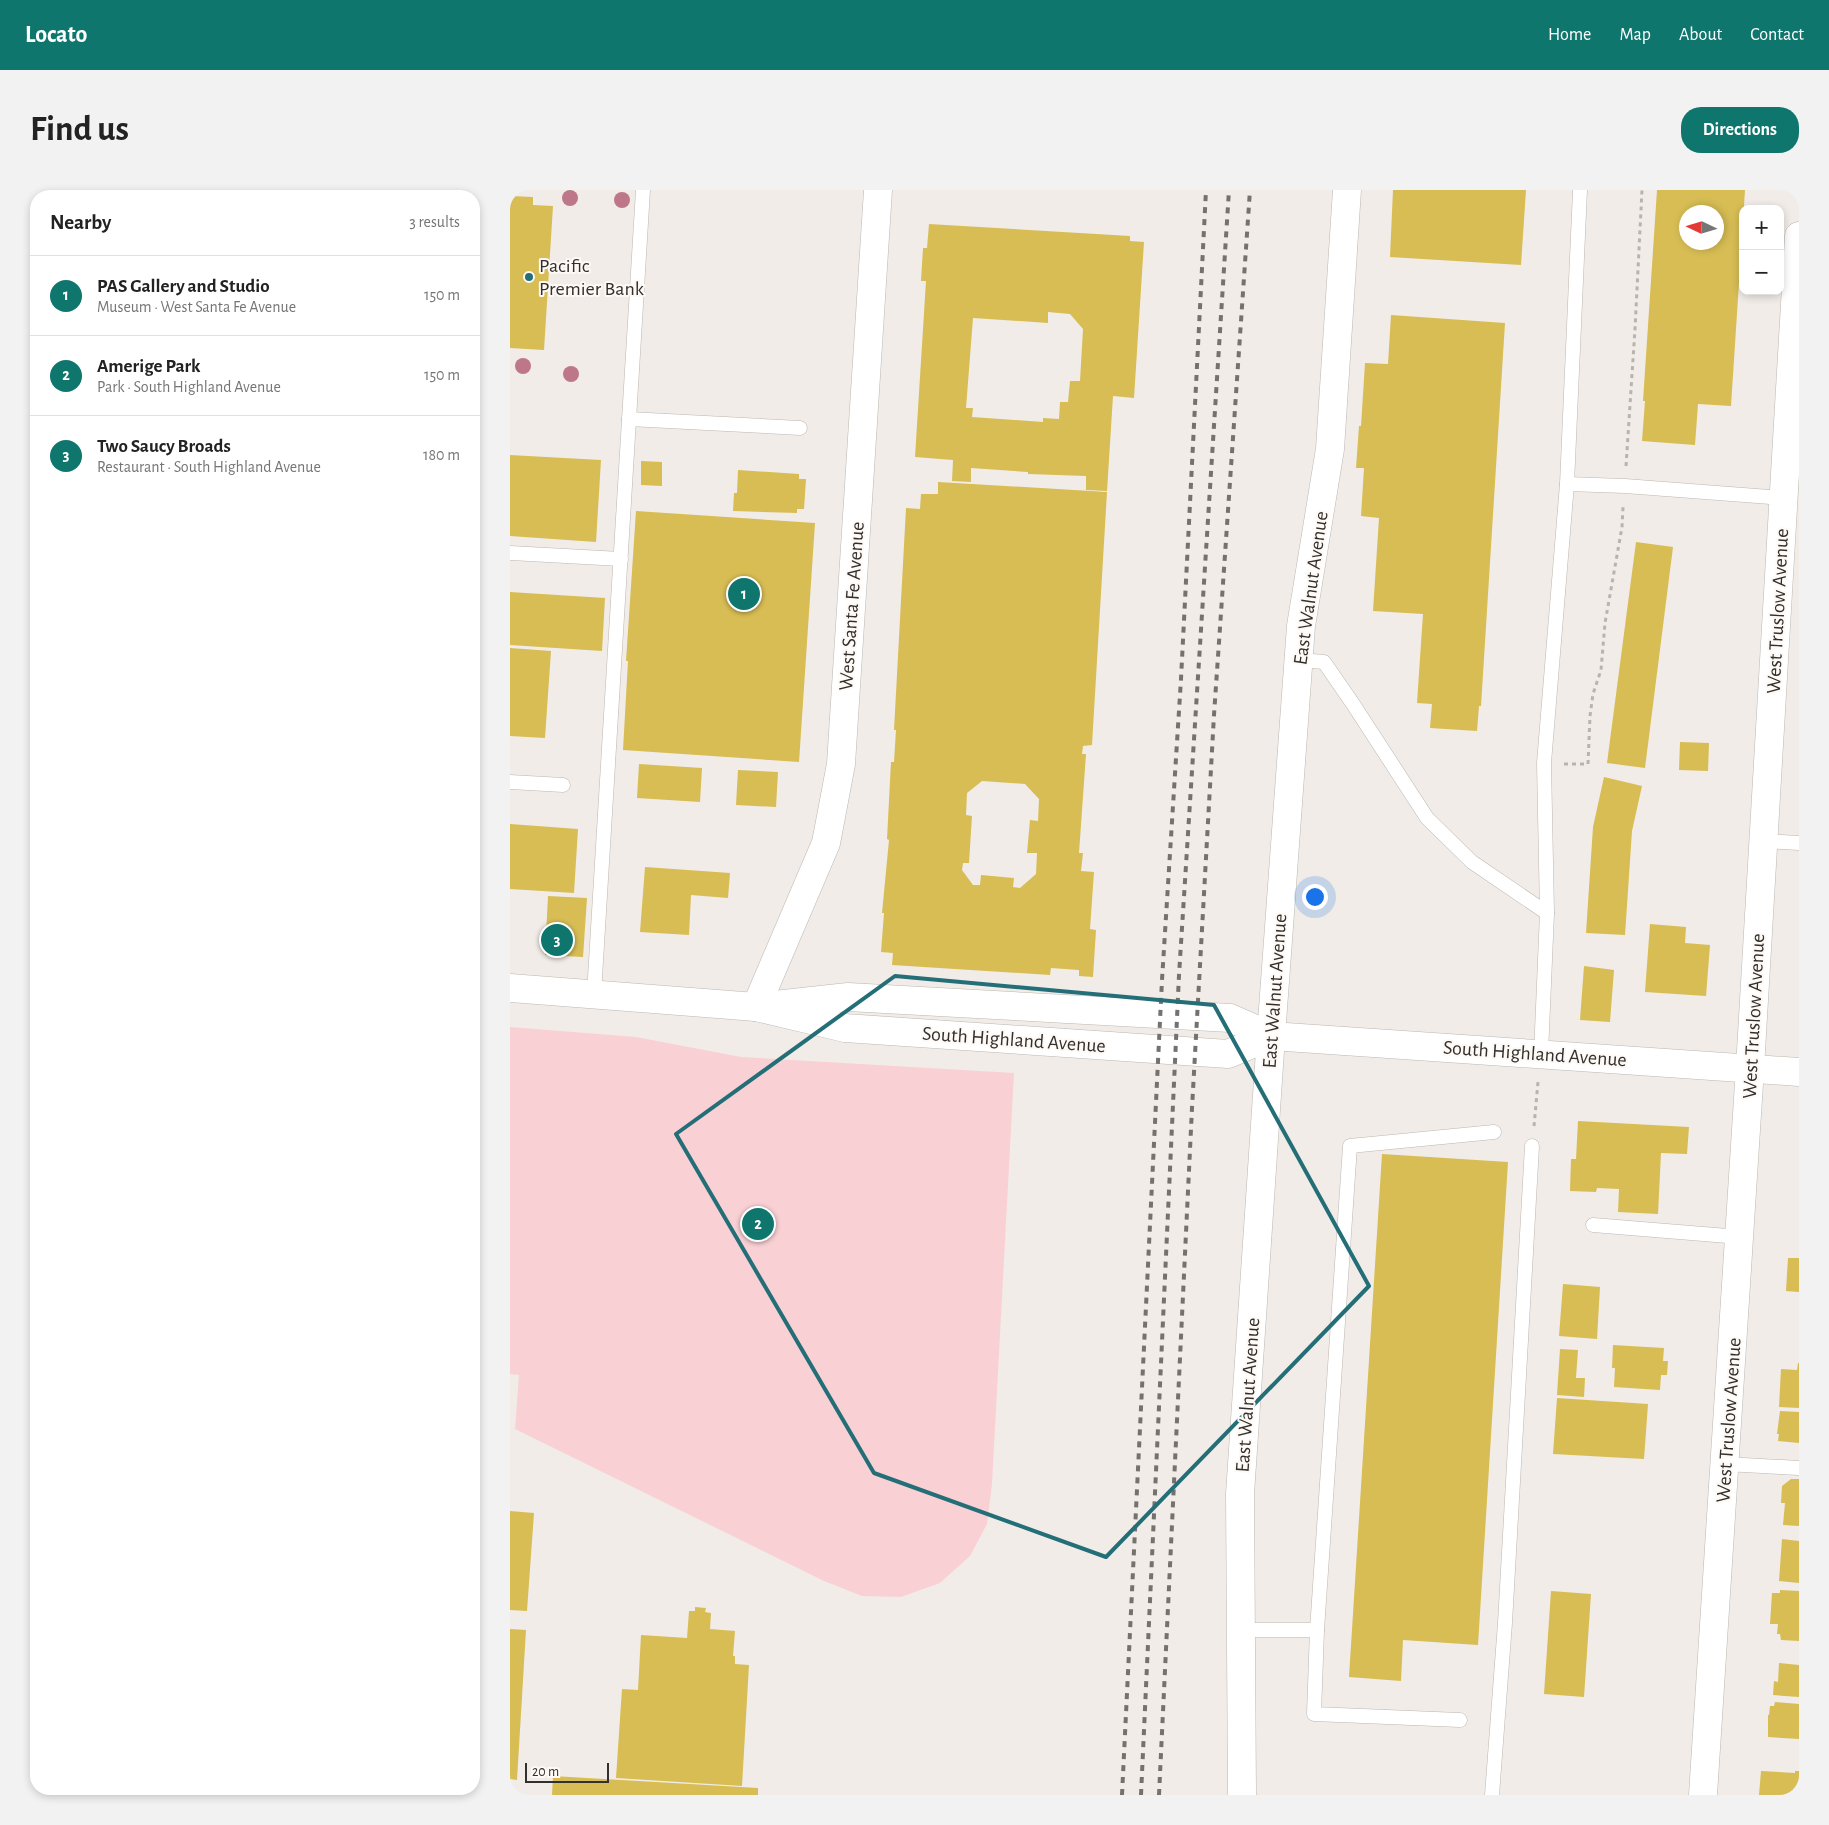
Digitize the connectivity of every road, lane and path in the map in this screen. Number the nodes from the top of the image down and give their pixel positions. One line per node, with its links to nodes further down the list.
1 (643, 190): 7 (lane)
2 (878, 190): 21 (street, West Santa Fe Avenue)
3 (1347, 190): 13 (street, East Walnut Avenue)
4 (1580, 190): 9 (lane)
5 (1799, 236): 6 (street, West Truslow Avenue)
6 (1796, 340): 10 (street, West Truslow Avenue)
7 (629, 419): 8 (lane); 12 (lane)
8 (800, 428)
9 (1567, 484): 10 (lane); 18 (lane)
10 (1784, 498): 16 (street, West Truslow Avenue)
11 (510, 553): 12 (lane)
12 (620, 559): 20 (lane)
13 (1299, 660): 18 (lane); 22 (street, East Walnut Avenue)
14 (510, 782): 15 (lane)
15 (563, 785)
16 (1764, 841): 17 (lane); 24 (street, West Truslow Avenue)
17 (1799, 843)
18 (1547, 913): 23 (lane)
19 (510, 988): 20 (street, South Highland Avenue)
20 (594, 994): 21 (street, South Highland Avenue)
21 (756, 1007): 22 (street, South Highland Avenue); 22 (street, South Highland Avenue)
22 (1271, 1036): 23 (street, South Highland Avenue); 32 (street, East Walnut Avenue)
23 (1541, 1054): 24 (street, South Highland Avenue)
24 (1750, 1068): 25 (street, South Highland Avenue); 29 (street, West Truslow Avenue)
25 (1799, 1072)
26 (1494, 1132): 33 (lane)
27 (1532, 1146): 36 (lane)
28 (1593, 1225): 29 (lane)
29 (1740, 1237): 30 (street, West Truslow Avenue)
30 (1725, 1464): 31 (lane); 37 (street, West Truslow Avenue)
31 (1799, 1468)
32 (1241, 1630): 33 (lane); 35 (street, East Walnut Avenue)
33 (1317, 1630): 34 (lane)
34 (1460, 1720)
35 (1242, 1795)
36 (1492, 1795)
37 (1703, 1795)

